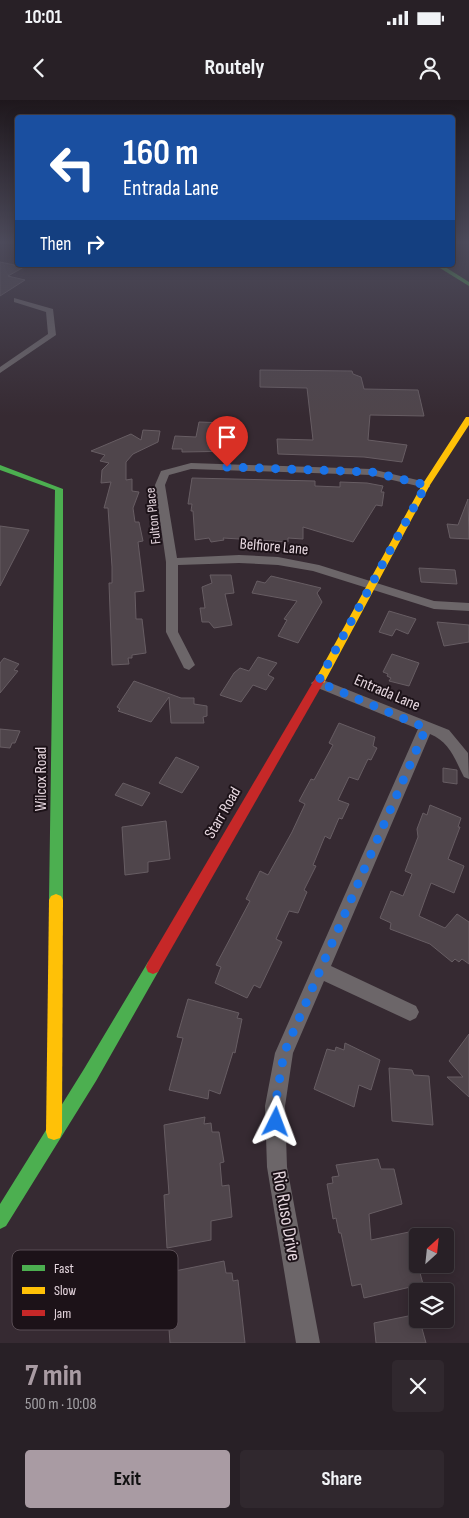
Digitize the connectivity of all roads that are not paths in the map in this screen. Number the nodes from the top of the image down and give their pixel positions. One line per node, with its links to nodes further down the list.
1 (17, 300): 2 (street)
2 (0, 371)
3 (469, 419): 5 (street, Starr Road)
4 (0, 467): 15 (street, Wilcox Road)
5 (426, 485): 6 (street, Fulton Place); 7 (street, Starr Road)
6 (172, 562): 7 (street, Belfiore Lane); 9 (street, Fulton Place)
7 (370, 586): 8 (street, Belfiore Lane); 10 (street, Starr Road)
8 (469, 607)
9 (189, 666)
10 (318, 682): 11 (street, Entrada Lane); 15 (street, Starr Road)
11 (426, 728): 12 (street, Entrada Lane); 13 (street, Rio Ruso Drive)
12 (469, 773)
13 (320, 970): 14 (street); 17 (street, Rio Ruso Drive)
14 (410, 1012)
15 (54, 1132): 16 (street, Starr Road)
16 (0, 1220)
17 (308, 1343)

